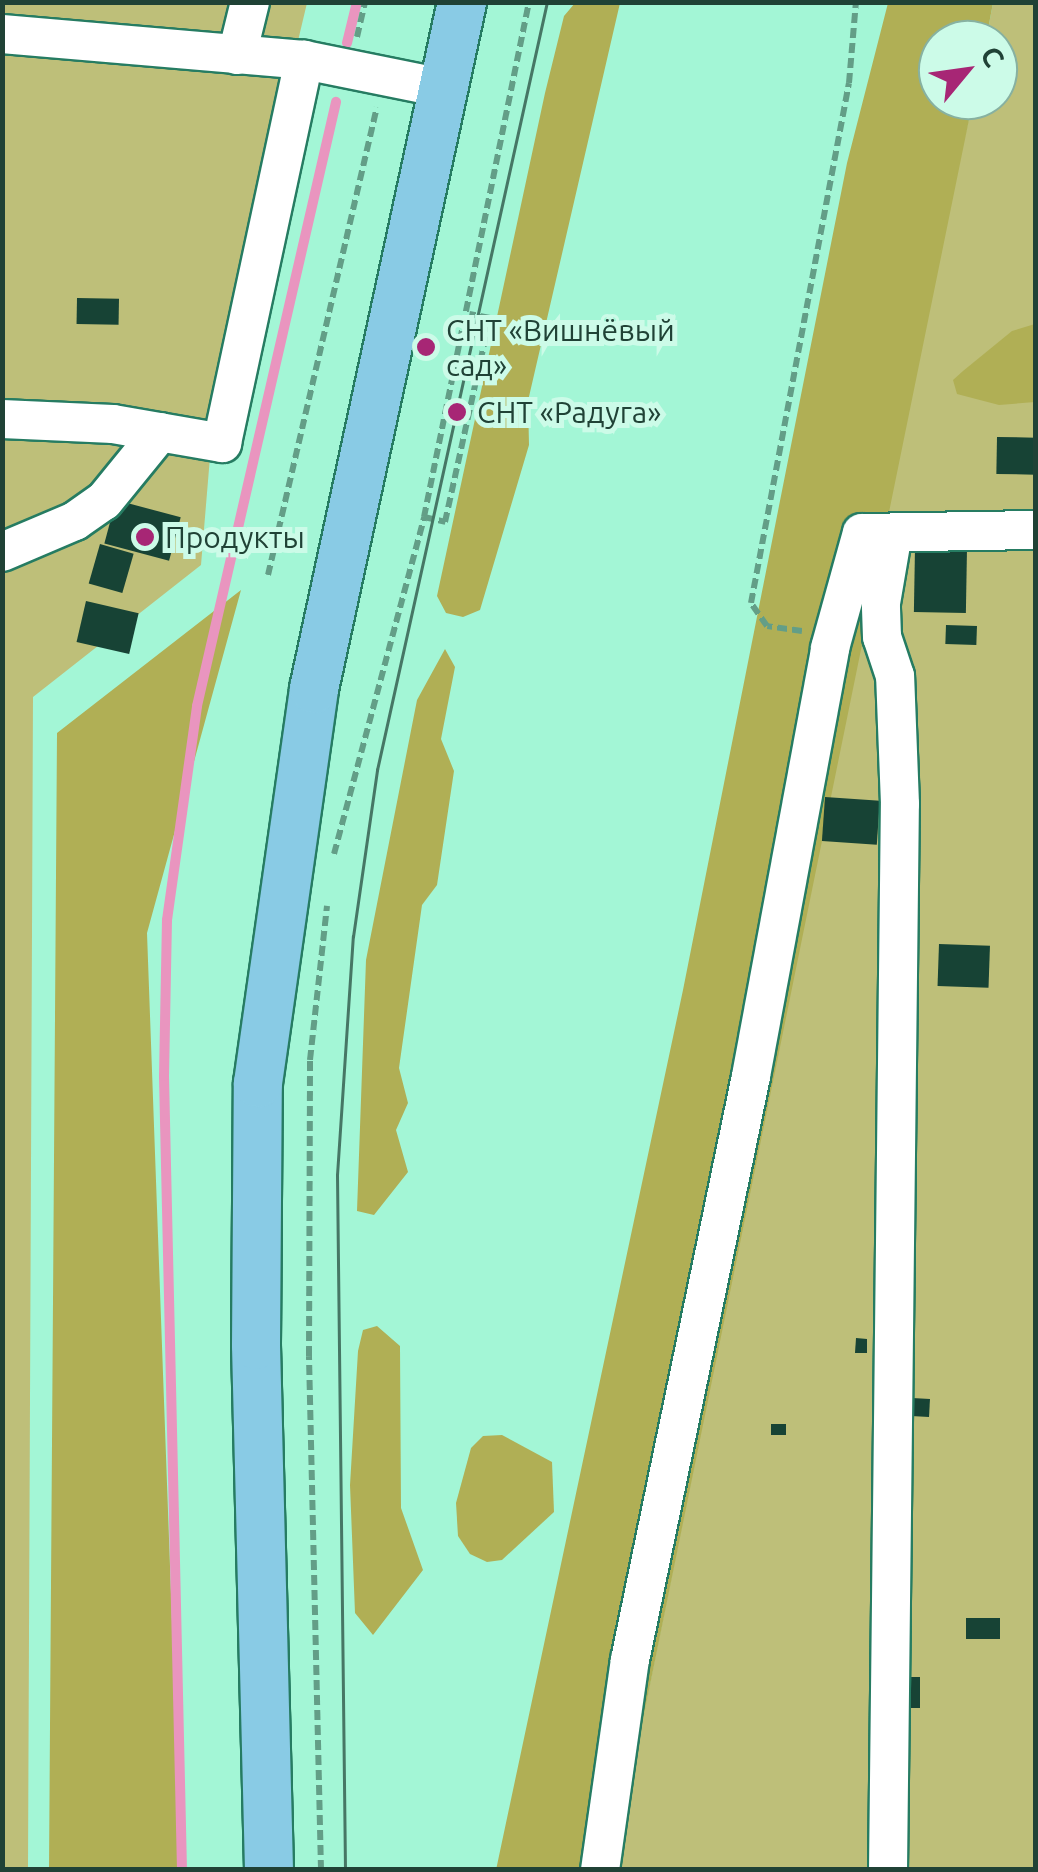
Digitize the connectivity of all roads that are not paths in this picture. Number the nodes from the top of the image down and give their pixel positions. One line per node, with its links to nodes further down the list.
1 (250, 2): 4 (street)
2 (462, 2): 6 (main road)
3 (2, 34): 4 (street)
4 (237, 54): 5 (street)
5 (304, 60): 6 (street); 8 (street)
6 (443, 88): 12 (main road)
7 (2, 419): 8 (street)
8 (160, 432): 11 (street)
9 (1036, 530): 10 (street)
10 (892, 533): 13 (street); 14 (street)
11 (2, 552)
12 (268, 1870)
13 (600, 1870)
14 (888, 1870)

